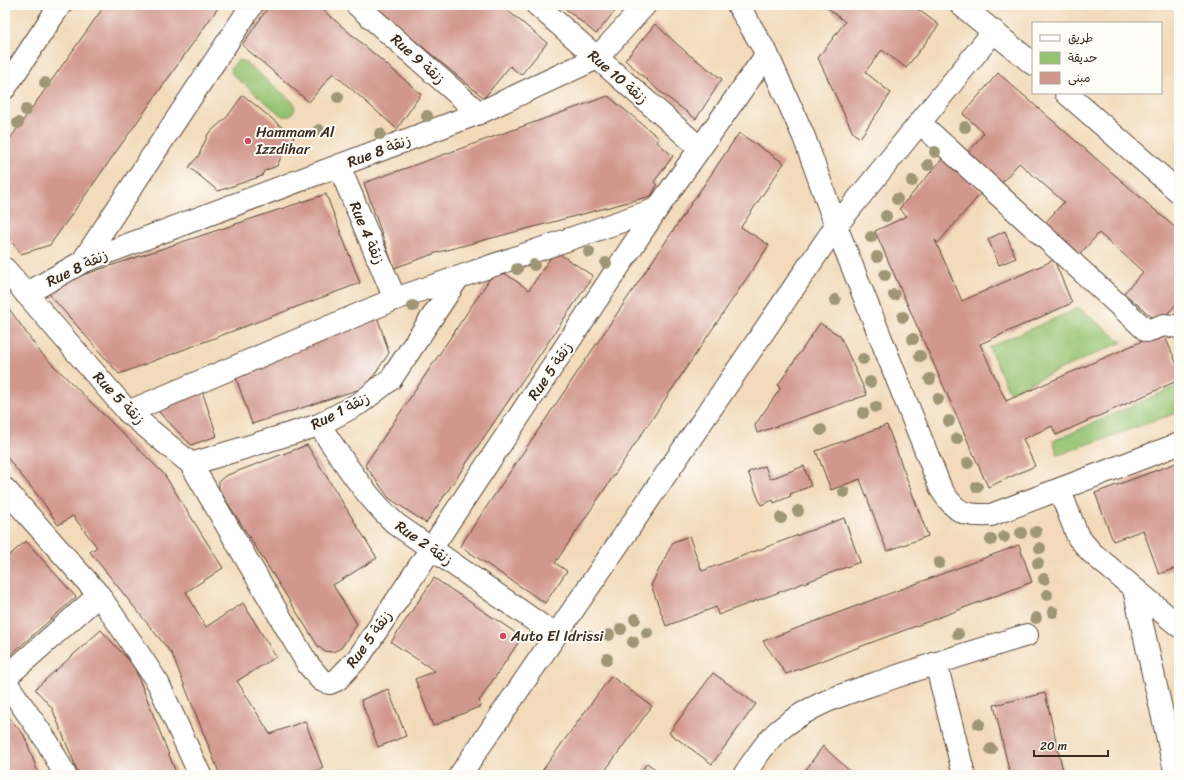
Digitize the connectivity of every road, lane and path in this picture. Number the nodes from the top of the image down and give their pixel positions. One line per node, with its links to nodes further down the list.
1 (60, 5): 12 (street)
2 (252, 5): 21 (street)
3 (357, 5): 14 (street, Rue 9 زنقة)
4 (537, 5): 10 (street, Rue 10 زنقة)
5 (645, 5): 10 (street, Rue 8 زنقة)
6 (738, 5): 9 (street)
7 (962, 5): 8 (street)
8 (994, 31): 11 (street); 15 (street)
9 (767, 54): 16 (street, Rue 5 زنقة); 20 (street)
10 (597, 58): 14 (street, Rue 8 زنقة); 16 (street, Rue 10 زنقة)
11 (1032, 63)
12 (5, 88)
13 (1067, 94): 18 (street)
14 (479, 113): 17 (street, Rue 8 زنقة)
15 (920, 123): 20 (street); 26 (street)
16 (700, 148): 19 (street, Rue 5 زنقة)
17 (339, 166): 21 (street, Rue 8 زنقة); 25 (street, Rue 4 زنقة)
18 (1179, 192)
19 (657, 209): 23 (street); 33 (street, Rue 5 زنقة)
20 (836, 226): 32 (street); 37 (street)
21 (82, 262): 24 (street, Rue 8 زنقة)
22 (5, 269): 24 (street, Rue 5 زنقة)
23 (458, 278): 25 (street); 28 (street, Rue 1 زنقة)
24 (26, 294): 27 (street, Rue 5 زنقة)
25 (395, 300): 27 (street)
26 (1179, 327)
27 (128, 412): 30 (street, Rue 5 زنقة)
28 (319, 425): 30 (street, Rue 1 زنقة); 33 (street, Rue 2 زنقة)
29 (1179, 444): 32 (street)
30 (191, 464): 33 (street, Rue 5 زنقة)
31 (5, 489): 35 (street)
32 (1060, 491): 34 (street)
33 (432, 548): 37 (street, Rue 2 زنقة)
34 (1134, 589): 36 (street); 42 (street)
35 (99, 595): 40 (street); 44 (street)
36 (1179, 626)
37 (555, 635): 45 (street)
38 (1027, 635): 39 (street)
39 (936, 663): 46 (street); 47 (street)
40 (5, 678)
41 (5, 681): 43 (street)
42 (1175, 756): 48 (street)
43 (65, 775)
44 (200, 775)
45 (460, 775)
46 (744, 775)
47 (964, 775)
48 (1176, 775)

